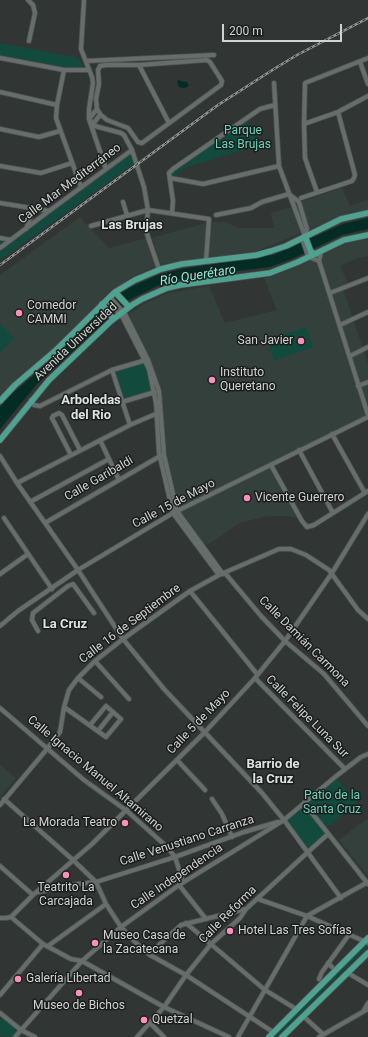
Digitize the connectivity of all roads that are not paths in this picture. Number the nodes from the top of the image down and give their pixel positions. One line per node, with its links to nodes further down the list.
1 (28, 0): 3 (street)
2 (84, 0): 7 (street)
3 (29, 41)
4 (214, 55): 7 (street)
5 (0, 58): 10 (street)
6 (368, 58): 8 (street)
7 (86, 61): 11 (street)
8 (360, 62): 13 (street); 24 (street)
9 (139, 65): 18 (street); 22 (street); 22 (street)
10 (64, 70): 11 (street); 16 (street)
11 (89, 70): 21 (street)
12 (274, 83): 17 (street)
13 (368, 84)
14 (0, 92): 16 (street)
15 (368, 96): 19 (street)
16 (57, 105): 26 (street)
17 (275, 105): 30 (street); 32 (street)
18 (97, 109): 20 (street); 21 (street)
19 (338, 112): 24 (street); 34 (street)
20 (100, 115): 22 (street); 23 (street)
21 (89, 118): 23 (street); 31 (street)
22 (169, 123)
23 (93, 124): 27 (street)
24 (304, 124): 34 (street)
25 (0, 129): 26 (street)
26 (60, 131): 28 (street)
27 (132, 150): 31 (street, Calle Mar Mediterráneo); 40 (street)
28 (72, 163): 29 (street); 33 (street)
29 (0, 166)
30 (279, 166): 32 (street); 35 (street)
31 (106, 169): 33 (street, Calle Mar Mediterráneo)
32 (170, 178): 42 (street)
33 (81, 187): 41 (street, Calle Mar Mediterráneo)
34 (317, 192): 36 (street)
35 (289, 194): 45 (street); 51 (street)
36 (301, 198)
37 (123, 202): 44 (street)
38 (0, 203): 39 (street)
39 (34, 208): 41 (street); 47 (street)
40 (148, 210): 42 (street); 44 (street); 56 (street)
41 (49, 211): 47 (street, Calle Mar Mediterráneo)
42 (172, 213): 54 (street)
43 (368, 213): 51 (main road, Avenida Universidad)
44 (127, 215): 46 (street)
45 (216, 215)
46 (91, 226)
47 (26, 229): 50 (street, Calle Mar Mediterráneo)
48 (368, 235): 53 (main road, Avenida Universidad)
49 (0, 238): 50 (street)
50 (11, 240): 52 (street, Calle Mar Mediterráneo)
51 (304, 240): 53 (main road); 54 (main road, Avenida Universidad)
52 (0, 248)
53 (313, 253): 55 (street); 55 (street); 61 (main road, Avenida Universidad)
54 (206, 261): 56 (main road, Avenida Universidad)
55 (319, 261): 58 (street)
56 (159, 269): 59 (main road, Avenida Universidad)
57 (368, 278): 58 (street)
58 (330, 293): 65 (street)
59 (116, 294): 60 (main road, Avenida Universidad); 61 (main road)
60 (108, 301): 62 (street, Calle Damián Carmona); 64 (main road); 74 (main road, Avenida Universidad)
61 (127, 305): 62 (main road, Avenida Universidad)
62 (121, 312): 64 (main road, Avenida Universidad); 68 (street, Calle Damián Carmona)
63 (368, 312): 65 (street)
64 (113, 317): 73 (main road, Avenida Universidad)
65 (340, 325): 67 (street)
66 (368, 347): 67 (street)
67 (350, 356): 71 (street)
68 (147, 360): 69 (street); 72 (street, Calle Damián Carmona); 76 (street, Calle Damián Carmona)
69 (112, 370): 73 (street); 75 (street)
70 (368, 382): 71 (street)
71 (358, 386): 77 (street)
72 (155, 392): 75 (street); 76 (street, Calle Damián Carmona)
73 (31, 400): 80 (main road, Avenida Universidad)
74 (0, 401)
75 (122, 402): 78 (street)
76 (159, 412): 78 (street); 87 (street, Calle Damián Carmona)
77 (368, 416): 79 (street, Calle 15 de Mayo)
78 (130, 425): 82 (street)
79 (332, 434): 85 (street, Calle 15 de Mayo); 93 (street)
80 (0, 440)
81 (76, 442): 83 (street); 83 (street); 84 (street)
82 (100, 442): 84 (street); 89 (street)
83 (67, 447): 86 (street)
84 (80, 450): 86 (street)
85 (299, 450): 90 (street, Calle 15 de Mayo); 96 (street)
86 (71, 455): 92 (street)
87 (162, 455): 91 (street, Calle Garibaldi); 95 (street, Calle Damián Carmona)
88 (0, 456): 92 (street)
89 (108, 459): 91 (street); 94 (street)
90 (271, 465): 95 (street, Calle 15 de Mayo); 96 (street)
91 (119, 480): 99 (street, Calle Garibaldi)
92 (17, 483): 94 (street)
93 (366, 492): 96 (street)
94 (30, 502): 99 (street)
95 (175, 512): 101 (street, Calle 15 de Mayo); 104 (street, Calle Damián Carmona)
96 (333, 513)
97 (368, 514): 102 (street, Calle 5 de Mayo)
98 (4, 518): 100 (street)
99 (45, 523): 101 (street)
100 (28, 554): 103 (street); 105 (street)
101 (78, 570): 105 (street, Calle 15 de Mayo); 113 (street)
102 (332, 573): 104 (street, Calle 16 de Septiembre); 110 (street, Calle 16 de Septiembre); 114 (street, Calle 5 de Mayo)
103 (0, 574)
104 (222, 574): 106 (street, Calle 16 de Septiembre); 114 (street, Calle Damián Carmona)
105 (52, 589): 107 (street, Calle 15 de Mayo)
106 (190, 591): 113 (street, Calle 16 de Septiembre); 116 (street)
107 (37, 599): 108 (street); 111 (street, Calle 15 de Mayo)
108 (42, 605): 109 (street); 112 (street)
109 (94, 613)
110 (368, 619)
111 (0, 626)
112 (38, 631)
113 (123, 639): 115 (street, Calle 16 de Septiembre); 127 (street)
114 (285, 641): 116 (street, Calle 5 de Mayo); 125 (street, Calle Damián Carmona)
115 (95, 661): 117 (street, Calle 16 de Septiembre); 120 (street)
116 (257, 674): 118 (street, Calle 5 de Mayo)
117 (78, 678): 119 (street); 121 (street, Calle 16 de Septiembre)
118 (254, 678): 127 (street, Calle 5 de Mayo); 131 (street, Calle Felipe Luna Sur)
119 (101, 697)
120 (129, 699)
121 (64, 707): 124 (street); 128 (street, Calle 16 de Septiembre)
122 (0, 708): 128 (street, Calle Ignacio Manuel Altamirano)
123 (113, 712): 124 (street); 126 (street); 126 (street)
124 (90, 725): 126 (street)
125 (368, 726)
126 (98, 731)
127 (205, 732): 130 (street, Calle 5 de Mayo); 138 (street)
128 (48, 749): 133 (street, Calle 16 de Septiembre); 137 (street, Calle Ignacio Manuel Altamirano)
129 (368, 754): 131 (street, Calle Independencia)
130 (177, 760): 132 (street); 137 (street, Calle 5 de Mayo)
131 (345, 769): 135 (street, Calle Independencia)
132 (204, 790)
133 (4, 799): 136 (street, Calle 16 de Septiembre); 143 (street)
134 (212, 799): 140 (street)
135 (304, 803): 138 (street, Calle Independencia); 139 (street)
136 (0, 805)
137 (127, 811): 142 (street, Calle Ignacio Manuel Altamirano); 143 (street, Calle 5 de Mayo)
138 (284, 820): 140 (street, Calle Venustiano Carranza); 141 (street); 147 (street, Calle Independencia)
139 (328, 834): 141 (street, Calle Reforma); 146 (street)
140 (232, 837): 142 (street, Calle Venustiano Carranza)
141 (308, 852): 149 (street); 150 (street, Calle Reforma)
142 (175, 857): 145 (street, Calle Venustiano Carranza); 147 (street)
143 (73, 860): 145 (street); 148 (street, Calle 5 de Mayo)
144 (0, 866): 148 (street)
145 (96, 882): 148 (street, Calle Venustiano Carranza); 151 (street)
146 (367, 883): 149 (street)
147 (181, 884): 156 (street); 158 (street, Calle Independencia)
148 (35, 894): 154 (street, Calle 5 de Mayo)
149 (341, 898): 153 (street)
150 (258, 899): 152 (street, Calle Reforma); 153 (street)
151 (106, 904): 158 (street); 163 (street)
152 (246, 909): 156 (street); 162 (street, Calle Reforma)
153 (307, 916): 159 (street); 173 (street)
154 (11, 917): 155 (street); 161 (street)
155 (0, 919)
156 (206, 919): 157 (street)
157 (186, 923): 162 (street); 164 (street)
158 (121, 927): 166 (street, Calle Independencia); 170 (street)
159 (348, 936): 160 (street); 167 (street)
160 (367, 941): 177 (main road)
161 (43, 944): 163 (street); 174 (street)
162 (211, 944): 170 (street, Calle Reforma); 173 (street)
163 (48, 946): 166 (street)
164 (153, 950)
165 (368, 953): 169 (main road)
166 (82, 961): 176 (street); 183 (street, Calle Independencia)
167 (328, 963): 168 (street); 171 (street)
168 (332, 967)
169 (348, 973): 172 (street); 181 (main road)
170 (186, 975): 176 (street, Calle Reforma); 180 (street)
171 (319, 979)
172 (368, 985)
173 (266, 990): 177 (street); 180 (street)
174 (0, 995)
175 (368, 1003): 178 (street)
176 (164, 1007): 182 (street, Calle Reforma); 190 (street)
177 (296, 1009): 184 (main road)
178 (366, 1010): 185 (street)
179 (0, 1013): 183 (street)
180 (251, 1016): 184 (street); 191 (street)
181 (303, 1016): 185 (street); 193 (main road)
182 (150, 1023): 188 (street, Calle Reforma); 189 (street)
183 (21, 1030): 186 (street, Calle Independencia); 187 (street)
184 (273, 1032): 192 (main road)
185 (323, 1034): 194 (street)
186 (15, 1037)
187 (35, 1037)
188 (137, 1037)
189 (164, 1037)
190 (229, 1037)
191 (238, 1037)
192 (269, 1037)
193 (282, 1037)
194 (319, 1037)

